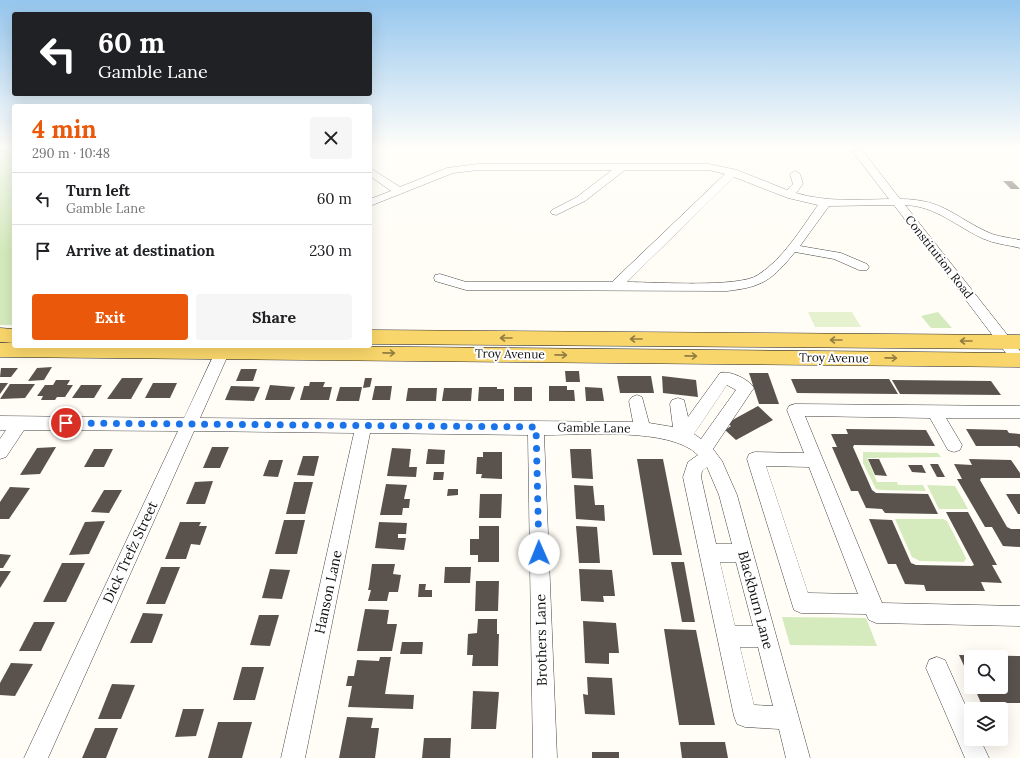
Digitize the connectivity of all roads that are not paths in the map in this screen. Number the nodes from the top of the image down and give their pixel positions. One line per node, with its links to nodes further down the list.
1 (387, 183): 8 (street)
2 (417, 183): 8 (street)
3 (601, 183): 13 (street)
4 (721, 183): 18 (street)
5 (764, 183): 9 (street)
6 (798, 183): 9 (street)
7 (882, 183): 12 (street, Constitution Road)
8 (398, 191): 10 (street)
9 (790, 193): 11 (street)
10 (372, 202)
11 (826, 202): 12 (street); 15 (street)
12 (897, 202): 14 (street); 24 (street, Constitution Road)
13 (556, 212)
14 (1020, 243)
15 (792, 248): 16 (street); 18 (street)
16 (863, 267)
17 (440, 278): 18 (street)
18 (615, 287)
19 (0, 336): 20 (main road)
20 (12, 336)
21 (372, 338): 24 (main road, Troy Avenue, one-way to 21)
22 (224, 349): 23 (main road, Troy Avenue); 24 (main road, Troy Avenue, one-way to 24); 31 (street, Dick Trefz Street)
23 (0, 350)
24 (1017, 353)
25 (637, 401): 34 (street)
26 (678, 404): 35 (street)
27 (934, 411): 28 (street); 36 (street); 39 (street)
28 (1020, 412)
29 (0, 423): 30 (street, Gamble Lane)
30 (20, 423): 31 (street, Gamble Lane); 37 (street)
31 (189, 424): 32 (street, Gamble Lane); 48 (street, Dick Trefz Street)
32 (364, 425): 33 (street, Gamble Lane); 49 (street, Hanson Lane)
33 (536, 427): 34 (street, Gamble Lane); 50 (street, Brothers Lane)
34 (642, 429): 35 (street, Gamble Lane)
35 (683, 437): 38 (street, Gamble Lane); 38 (street)
36 (954, 445)
37 (0, 452)
38 (706, 452): 40 (street); 41 (street, Blackburn Lane)
39 (815, 460): 42 (street); 42 (street)
40 (708, 553): 41 (street); 44 (street)
41 (743, 553): 45 (street, Blackburn Lane)
42 (872, 604): 43 (street)
43 (1020, 616)
44 (727, 636): 45 (street); 47 (street)
45 (766, 637): 47 (street, Blackburn Lane)
46 (937, 668): 52 (street)
47 (787, 718): 51 (street, Blackburn Lane)
48 (36, 758)
49 (293, 758)
50 (544, 758)
51 (798, 758)
52 (976, 758)

